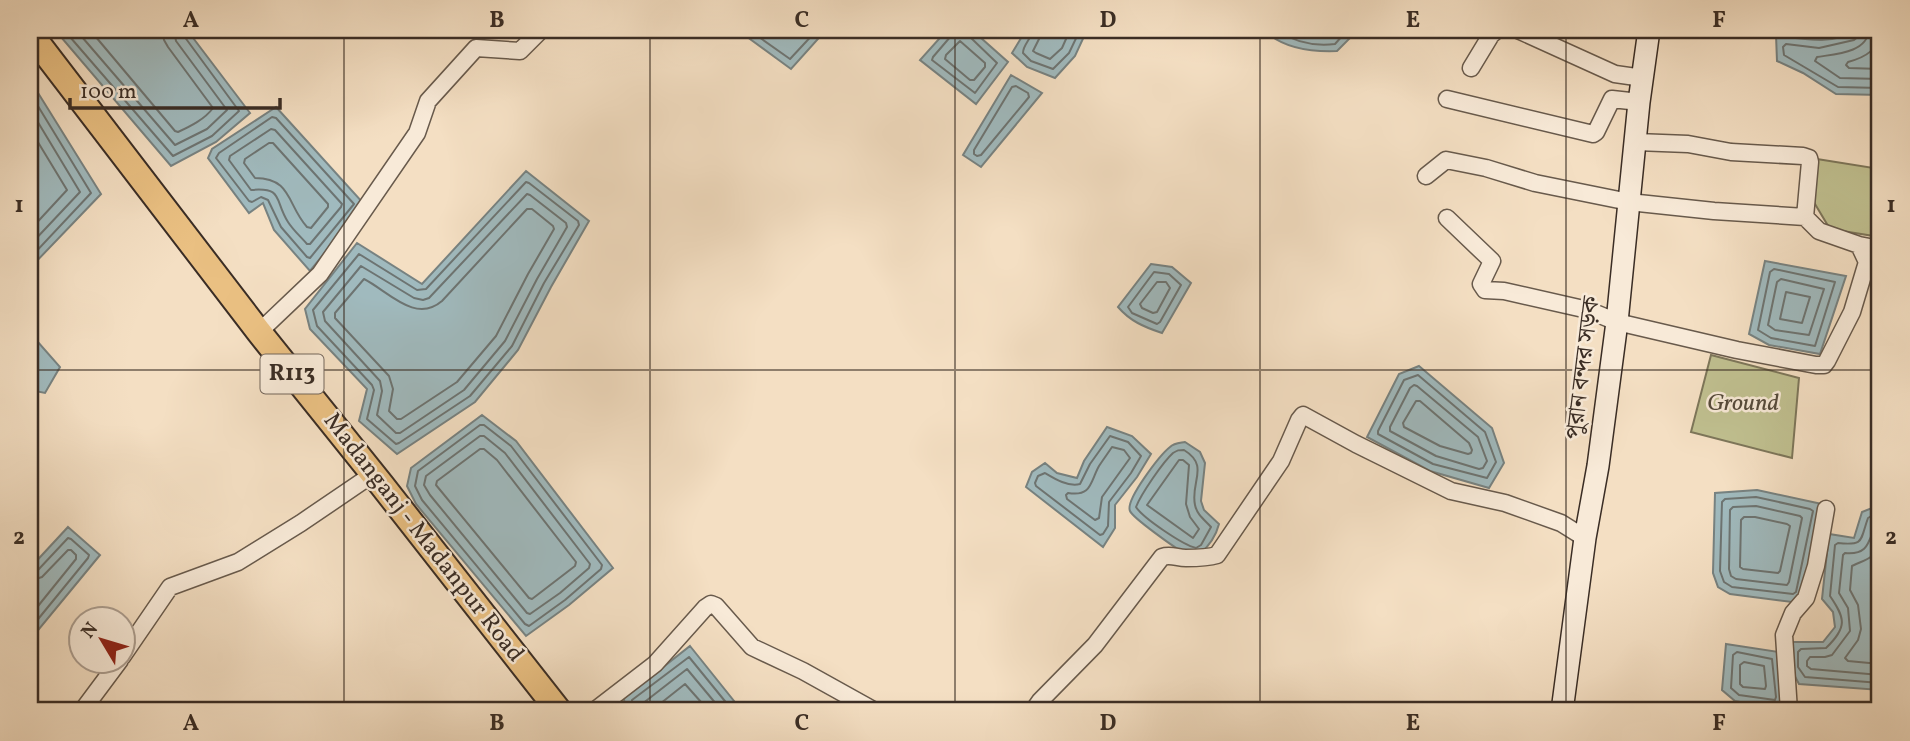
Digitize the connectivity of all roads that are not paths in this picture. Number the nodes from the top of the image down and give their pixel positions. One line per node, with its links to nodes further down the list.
1 (541, 30): 18 (street)
2 (1497, 30): 6 (street)
3 (1518, 30): 7 (street)
4 (1649, 30): 7 (street, পুরান বন্দর সড়ক)
5 (30, 33): 18 (main road, Madanganj - Madanpur Road / R113)
6 (1471, 68)
7 (1643, 78): 9 (street, পুরান বন্দর সড়ক)
8 (1447, 99): 9 (street)
9 (1639, 102): 10 (street, পুরান বন্দর সড়ক)
10 (1636, 142): 12 (street, পুরান বন্দর সড়ক); 13 (street)
11 (1426, 176): 12 (street)
12 (1629, 202): 13 (street); 17 (street, পুরান বন্দর সড়ক)
13 (1805, 217): 15 (street)
14 (1447, 218): 17 (street)
15 (1859, 245): 16 (street); 17 (street)
16 (1880, 249)
17 (1617, 322): 21 (street, পুরান বন্দর সড়ক)
18 (259, 332): 19 (main road, Madanganj - Madanpur Road / R113)
19 (373, 474): 22 (street); 25 (main road, Madanganj - Madanpur Road / R113)
20 (1826, 509): 30 (street)
21 (1585, 538): 28 (street); 29 (street, পুরান বন্দর সড়ক)
22 (136, 637)
23 (110, 674): 24 (street)
24 (82, 711)
25 (559, 711)
26 (594, 711): 27 (street)
27 (875, 711)
28 (1033, 711)
29 (1562, 711)
30 (1789, 711)

